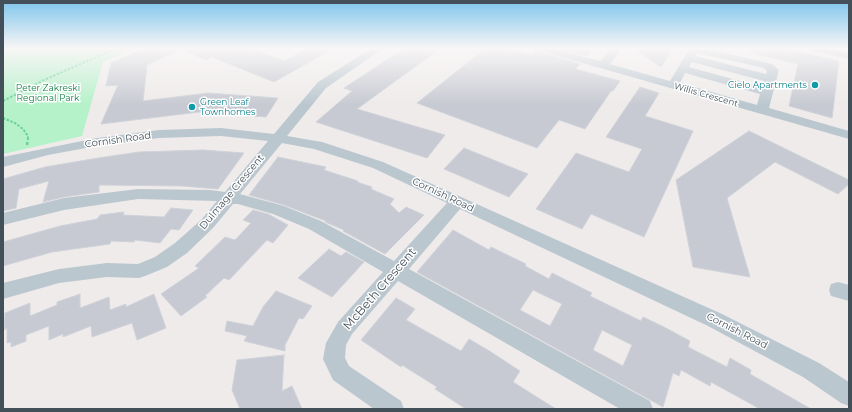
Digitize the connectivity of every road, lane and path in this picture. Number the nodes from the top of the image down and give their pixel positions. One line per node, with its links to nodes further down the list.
1 (73, 67): 8 (path)
2 (349, 67): 12 (street)
3 (608, 67): 6 (street, Willis Crescent)
4 (724, 67): 7 (street)
5 (682, 69): 6 (street); 7 (street)
6 (673, 85): 9 (street, Willis Crescent)
7 (767, 92): 9 (street)
8 (3, 101)
9 (762, 110): 11 (street, Willis Crescent)
10 (3, 118): 13 (path)
11 (849, 135)
12 (277, 138): 14 (street, Cornish Road); 15 (street, Dulmage Crescent); 16 (street, Cornish Road)
13 (27, 145)
14 (3, 162)
15 (228, 198): 17 (street); 18 (street); 19 (street, Dulmage Crescent)
16 (457, 202): 18 (street, McBeth Crescent); 20 (street, Cornish Road)
17 (3, 219)
18 (396, 271): 21 (street, McBeth Crescent); 22 (street)
19 (3, 291)
20 (849, 395)
21 (393, 409)
22 (642, 409)

